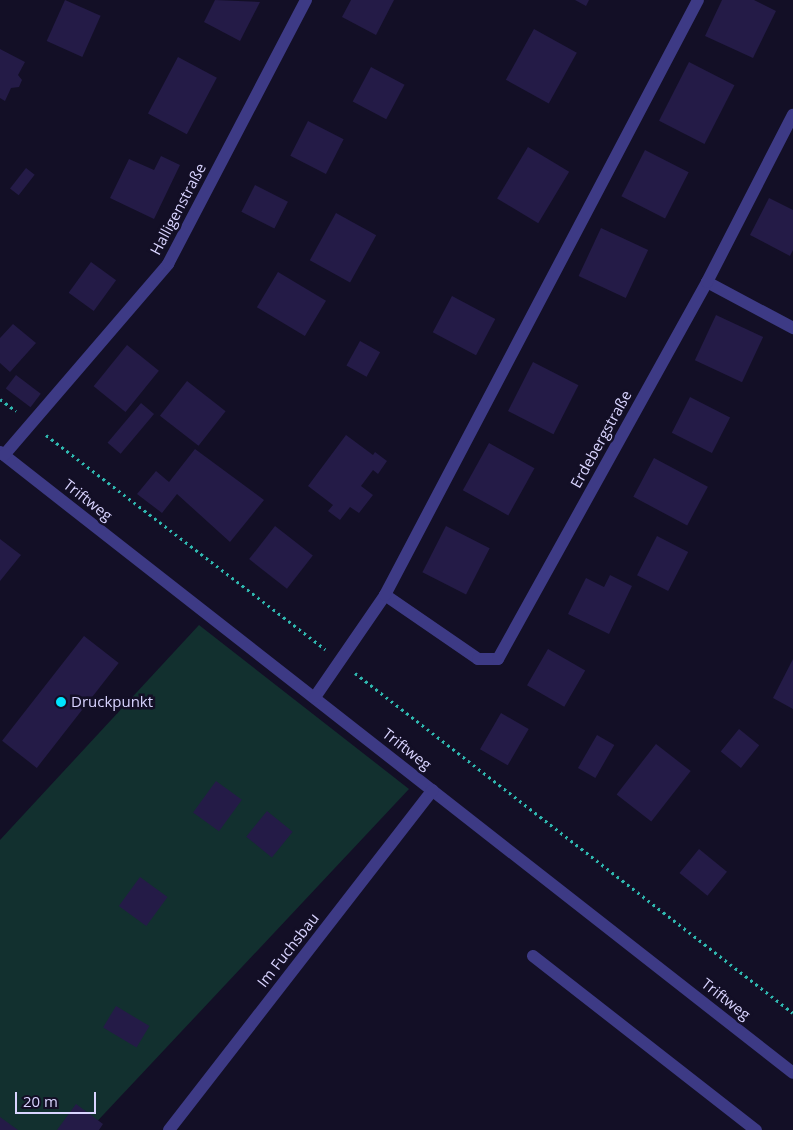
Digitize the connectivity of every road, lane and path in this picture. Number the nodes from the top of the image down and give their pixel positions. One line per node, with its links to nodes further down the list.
1 (306, 0): 7 (street, Halligenstraße)
2 (698, 0): 9 (street)
3 (793, 115): 4 (street, Erdebergstraße)
4 (707, 282): 5 (street); 9 (street, Erdebergstraße)
5 (793, 328)
6 (0, 399): 7 (path)
7 (31, 423): 8 (street, Halligenstraße); 10 (path)
8 (2, 453): 11 (street, Triftweg)
9 (385, 595): 10 (street)
10 (340, 661): 11 (street); 14 (path)
11 (316, 697): 12 (street, Triftweg)
12 (433, 790): 15 (street, Triftweg); 16 (street, Im Fuchsbau)
13 (533, 956): 17 (street)
14 (793, 1013)
15 (793, 1073)
16 (169, 1130)
17 (756, 1130)

